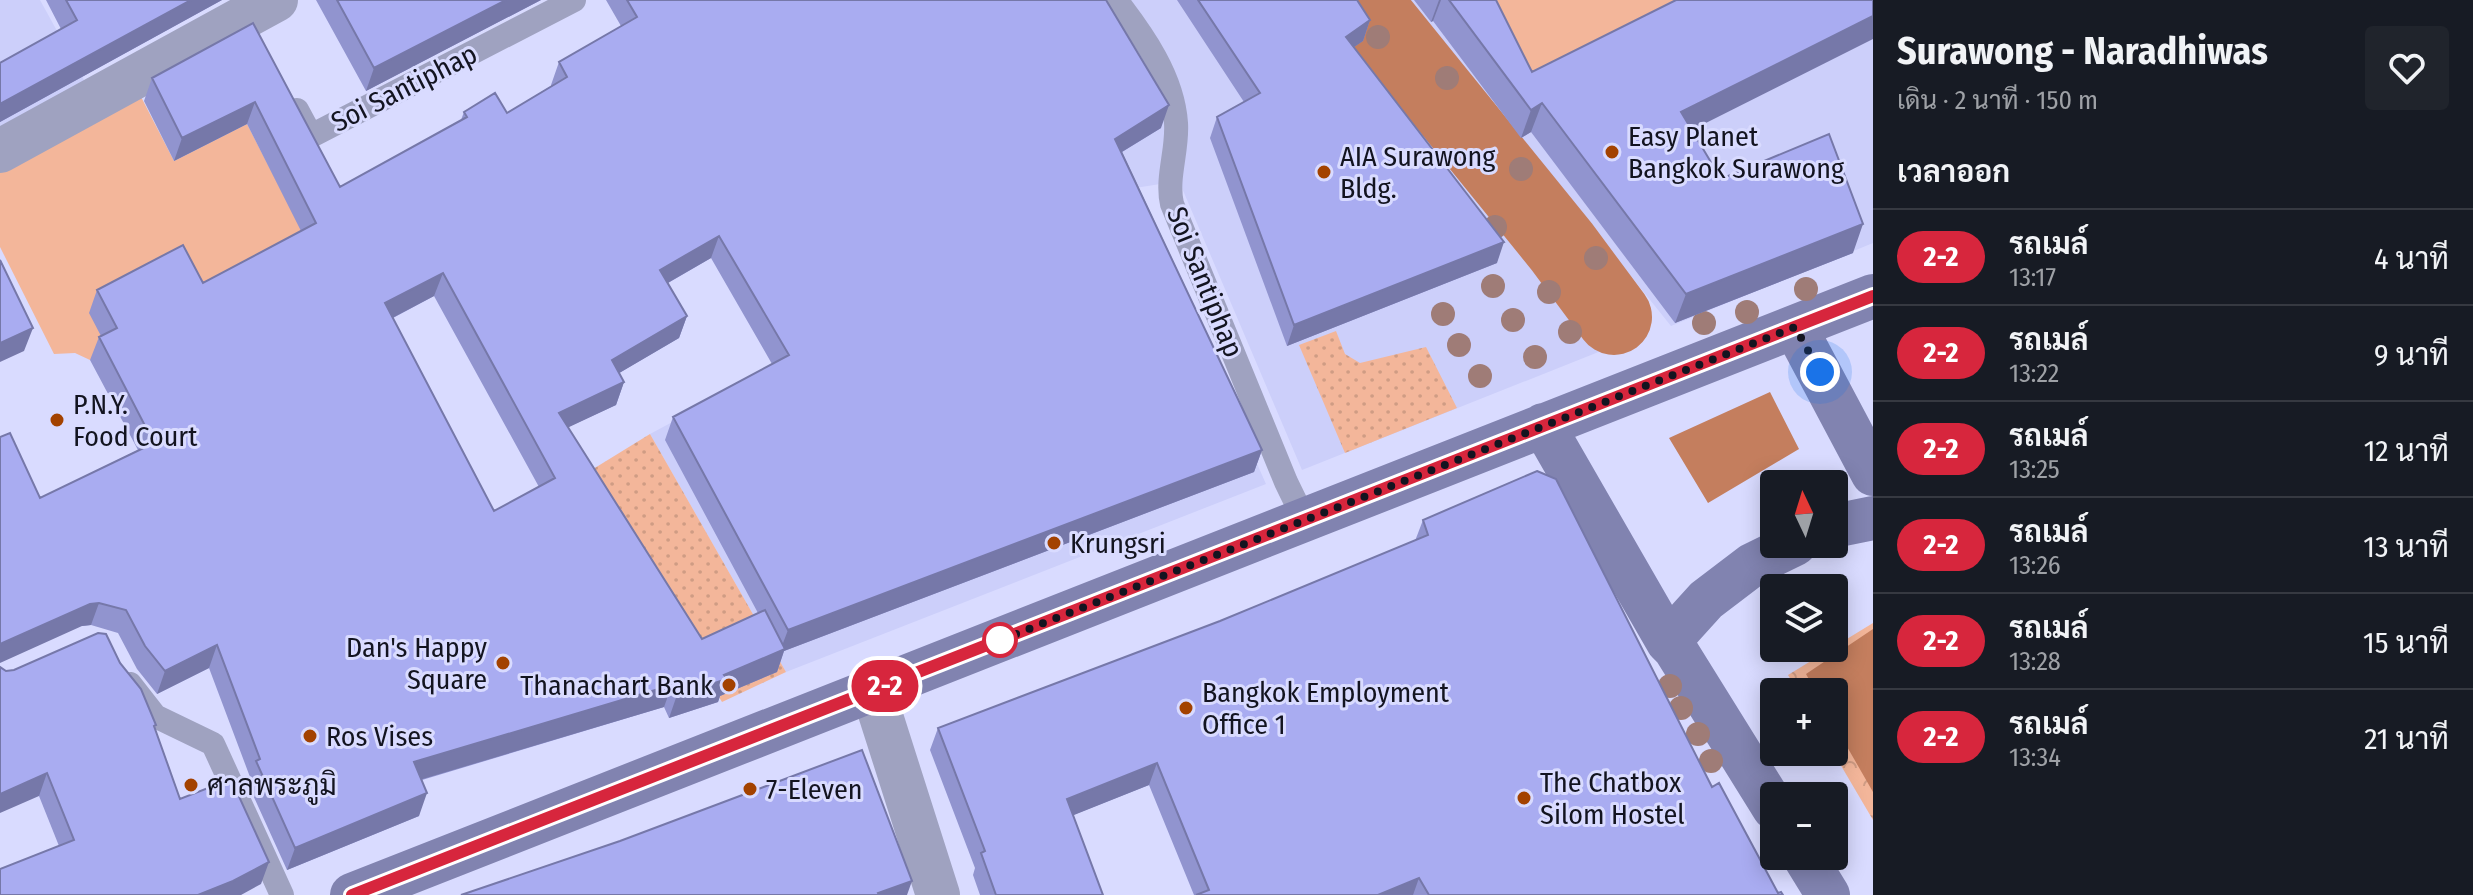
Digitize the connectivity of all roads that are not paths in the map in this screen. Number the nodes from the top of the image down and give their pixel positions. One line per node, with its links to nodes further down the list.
1 (574, 0): 4 (lane, Soi Santiphap)
2 (1116, 0): 11 (lane, Soi Santiphap)
3 (259, 16): 5 (street)
4 (283, 83)
5 (0, 151)
6 (1873, 296): 7 (main road)
7 (1795, 327): 8 (main road); 9 (main road)
8 (1543, 425): 11 (main road); 14 (main road)
9 (1873, 474)
10 (1873, 518): 12 (main road)
11 (1304, 519): 16 (main road)
12 (1848, 523)
13 (1766, 558): 14 (main road)
14 (1668, 642): 17 (main road)
15 (119, 666): 19 (lane)
16 (873, 691): 20 (main road); 21 (street)
17 (1760, 786)
18 (1813, 870): 22 (main road)
19 (282, 895)
20 (352, 895)
21 (938, 895)
22 (1828, 895)

